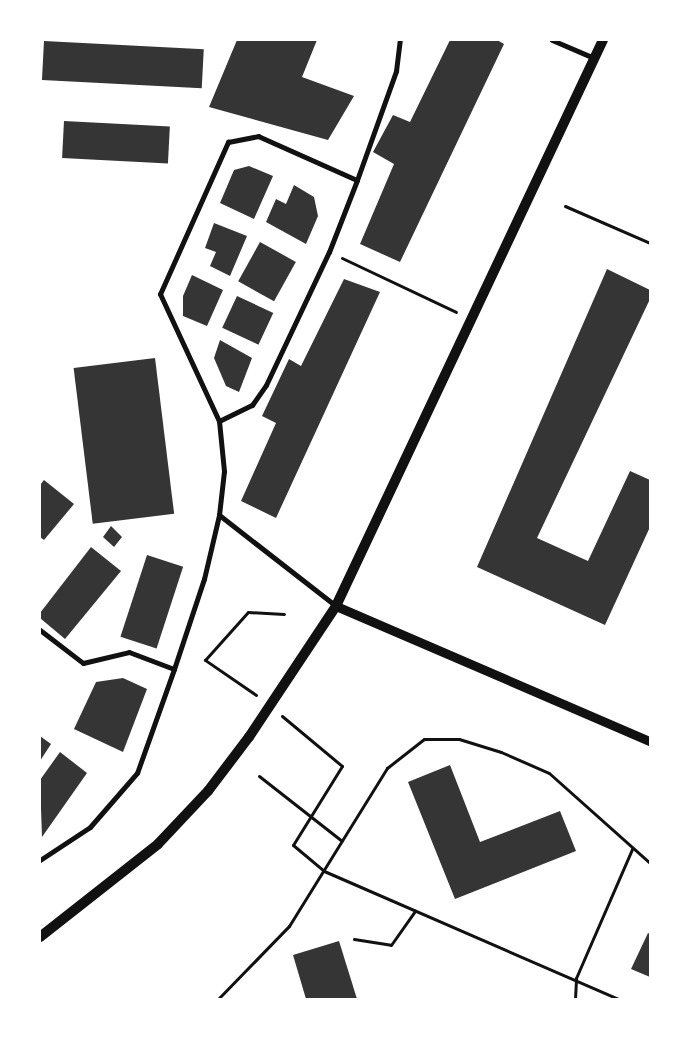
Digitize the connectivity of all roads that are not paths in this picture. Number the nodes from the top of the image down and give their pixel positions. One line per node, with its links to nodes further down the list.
1 (400, 40): 5 (street)
2 (552, 40): 4 (street)
3 (603, 40): 4 (main road)
4 (594, 58): 8 (main road)
5 (357, 180): 6 (street); 6 (street)
6 (219, 421): 7 (street)
7 (219, 515): 8 (street); 10 (street)
8 (336, 606): 11 (street); 13 (main road)
9 (40, 630): 10 (street)
10 (174, 669): 12 (street)
11 (650, 741)
12 (40, 860)
13 (40, 937)

